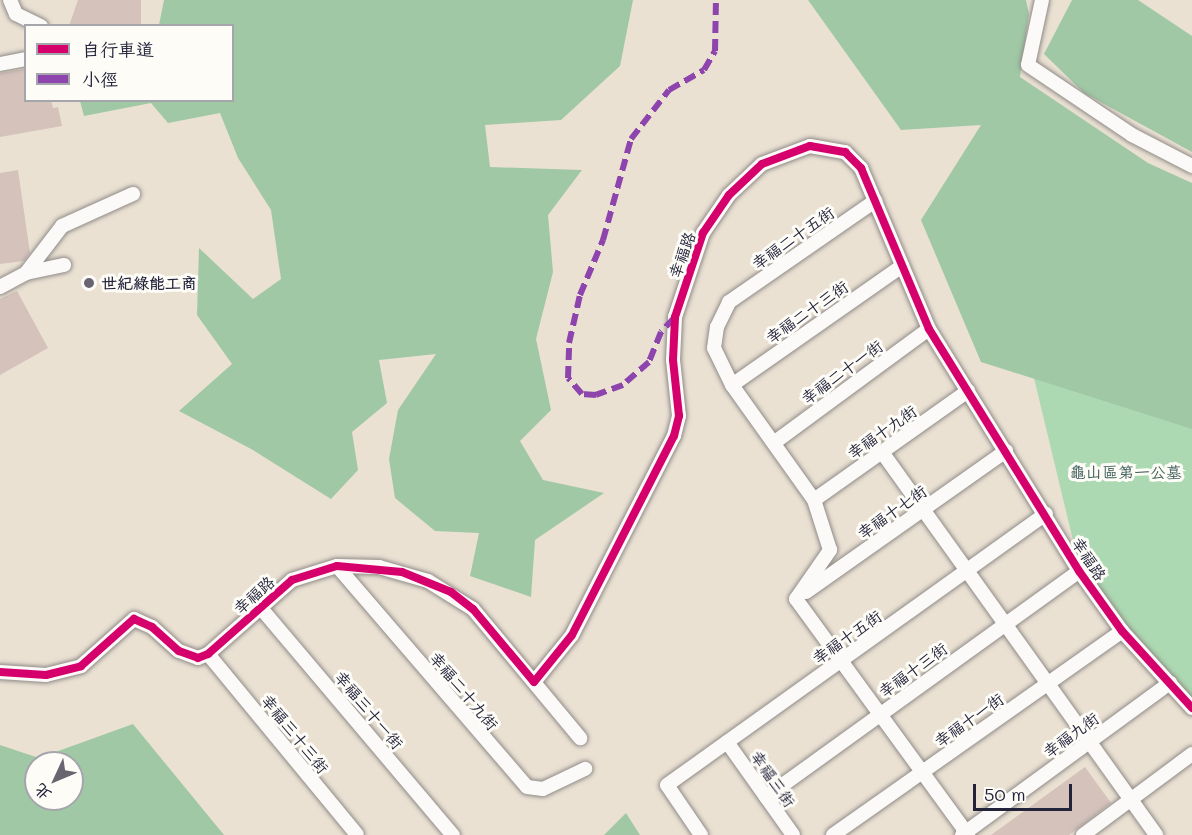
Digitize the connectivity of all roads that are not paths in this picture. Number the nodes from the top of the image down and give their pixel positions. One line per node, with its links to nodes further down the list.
1 (10, 0): 3 (street)
2 (1042, 0): 6 (street)
3 (37, 24)
4 (24, 59): 5 (street)
5 (0, 64)
6 (1192, 166)
7 (133, 194): 11 (street)
8 (875, 201): 10 (street, 幸福路); 14 (street, 幸福二十五街); 32 (street, 幸福路)
9 (64, 265): 11 (street)
10 (902, 266): 13 (street, 幸福路); 14 (street, 幸福二十三街)
11 (26, 273): 12 (street)
12 (0, 286)
13 (929, 329): 15 (street, 幸福路); 16 (street, 幸福二十一街)
14 (732, 385): 16 (street)
15 (968, 391): 17 (street, 幸福十九街); 18 (street, 幸福路)
16 (774, 442): 19 (street)
17 (882, 452): 19 (street, 幸福十九街); 20 (street)
18 (1006, 452): 20 (street, 幸福十七街); 21 (street, 幸福路)
19 (814, 500): 25 (street)
20 (923, 510): 23 (street); 25 (street, 幸福十七街)
21 (1046, 514): 23 (street, 幸福十五街); 24 (street, 幸福路)
22 (337, 566): 26 (street, 幸福路); 32 (street, 幸福路); 41 (street, 幸福二十九街)
23 (967, 571): 27 (street); 30 (street, 幸福十五街)
24 (1079, 571): 27 (street, 幸福十三街); 28 (street, 幸福路)
25 (796, 599): 30 (street)
26 (260, 607): 29 (street, 幸福路); 47 (street, 幸福三十一街)
27 (1004, 623): 34 (street); 36 (street, 幸福十三街)
28 (1122, 631): 33 (street, 幸福路); 34 (street, 幸福十一街)
29 (208, 654): 31 (street); 46 (street, 幸福三十三街)
30 (841, 661): 36 (street); 38 (street, 幸福十五街)
31 (0, 672)
32 (534, 682): 37 (street)
33 (1170, 683): 35 (street, 幸福路); 39 (street, 幸福九街)
34 (1048, 685): 39 (street); 42 (street, 幸福十一街)
35 (1192, 708)
36 (880, 714): 42 (street); 43 (street, 幸福十三街)
37 (580, 738)
38 (727, 742): 43 (street, 幸福三街); 48 (street, 幸福十五街)
39 (1089, 742): 44 (street); 45 (street, 幸福九街)
40 (1192, 754): 44 (street)
41 (585, 769)
42 (922, 772): 45 (street); 50 (street, 幸福十一街)
43 (766, 797): 49 (street, 幸福三街)
44 (1131, 800): 51 (street); 52 (street)
45 (965, 834)
46 (357, 835)
47 (453, 835)
48 (701, 835)
49 (793, 835)
50 (834, 835)
51 (1083, 835)
52 (1156, 835)

